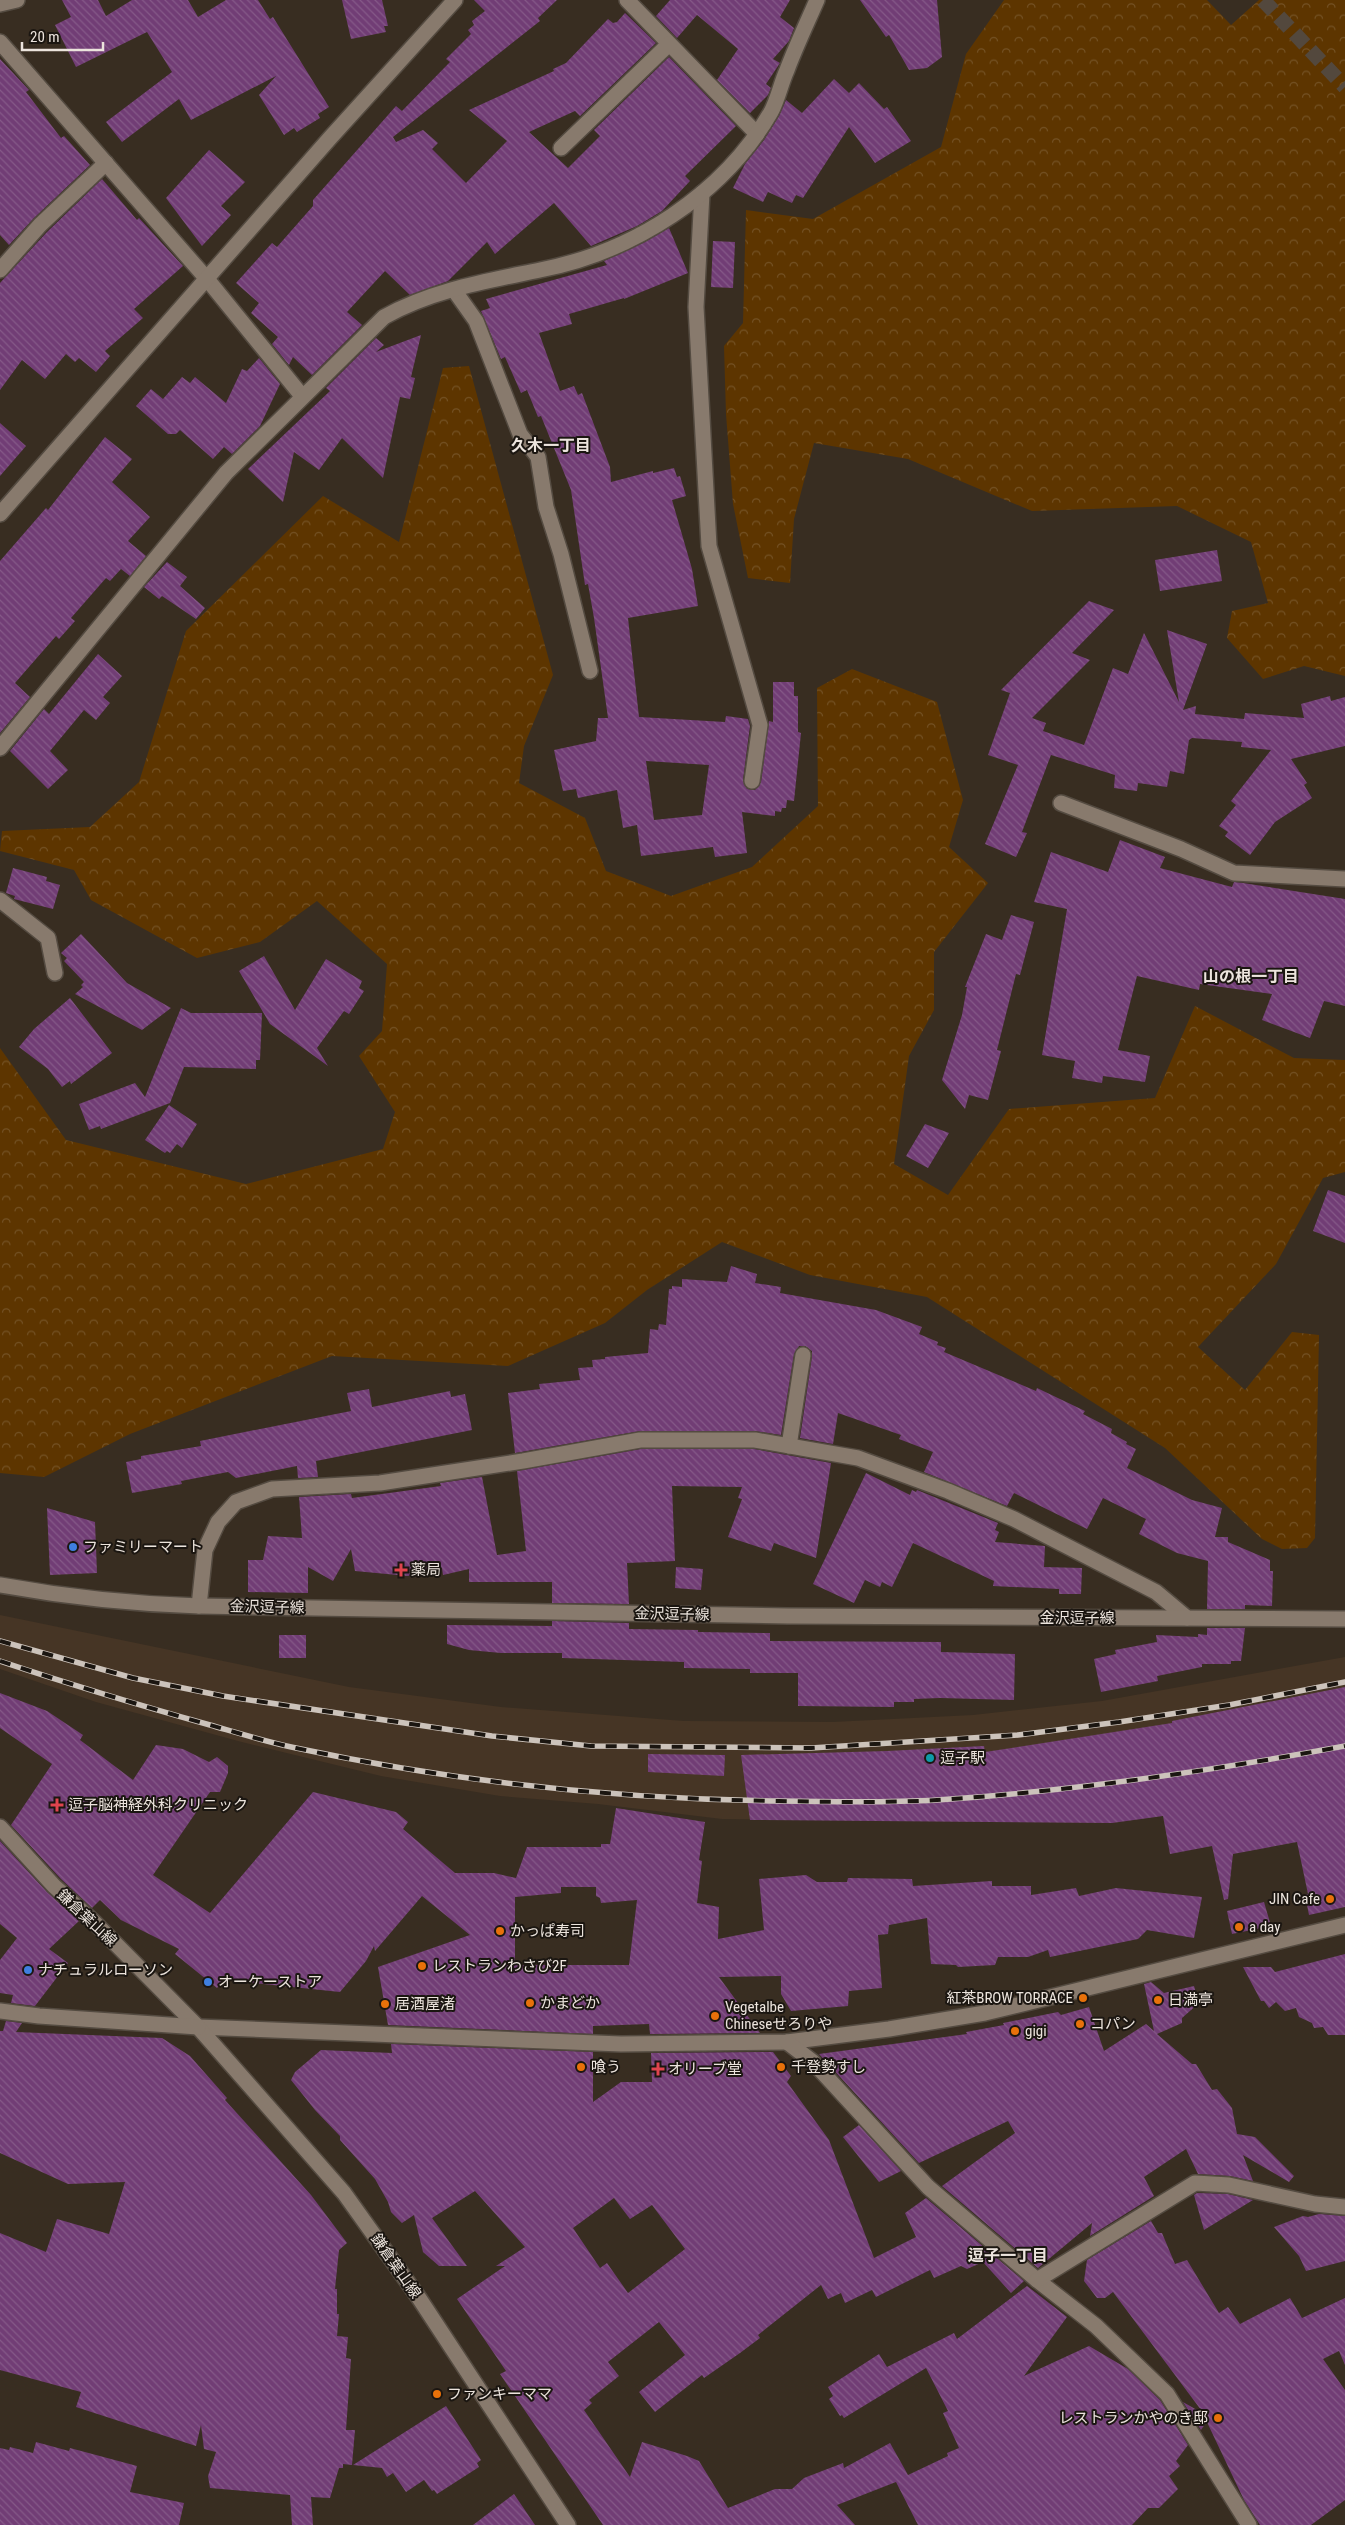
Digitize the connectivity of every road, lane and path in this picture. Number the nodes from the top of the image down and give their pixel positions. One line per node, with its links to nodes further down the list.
1 (17, 0): 5 (street)
2 (455, 0): 13 (street)
3 (627, 0): 7 (street)
4 (817, 0): 8 (street)
5 (0, 4)
6 (0, 42): 10 (street)
7 (669, 44): 8 (street); 9 (street)
8 (757, 134): 11 (street)
9 (561, 148)
10 (106, 163): 12 (street); 13 (street)
11 (702, 193): 14 (street); 19 (street)
12 (0, 270)
13 (207, 278): 15 (street); 16 (street)
14 (454, 290): 15 (street); 17 (street)
15 (302, 396): 18 (street)
16 (0, 514)
17 (590, 671)
18 (0, 748)
19 (752, 781)
20 (1061, 804): 21 (street)
21 (1345, 879)
22 (0, 900): 23 (street)
23 (55, 974)
24 (803, 1355): 25 (street)
25 (789, 1446): 27 (street); 28 (street)
26 (0, 1585): 27 (street, 金沢逗子線)
27 (199, 1606): 28 (street, 金沢逗子線)
28 (1188, 1618): 29 (street, 金沢逗子線)
29 (1345, 1619)
30 (0, 1827): 33 (street, 鎌倉葉山線)
31 (1345, 1925): 34 (street)
32 (0, 2011): 33 (street)
33 (198, 2028): 34 (street); 37 (street, 鎌倉葉山線)
34 (787, 2042): 36 (street)
35 (1345, 2207): 36 (street)
36 (1037, 2280): 38 (street)
37 (568, 2525)
38 (1249, 2525)

